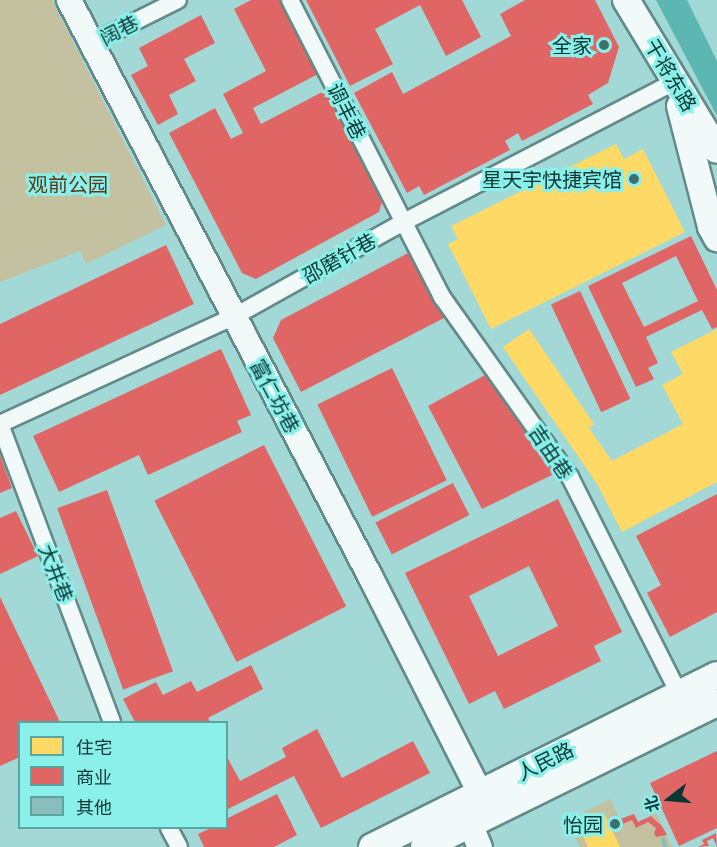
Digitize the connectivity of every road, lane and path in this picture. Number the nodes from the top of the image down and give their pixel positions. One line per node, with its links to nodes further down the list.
1 (69, 0): 5 (street, 富仁坊巷)
2 (178, 0): 5 (street, 阔巷)
3 (290, 0): 8 (street, 调丰巷)
4 (626, 0): 6 (main road, 干将东路)
5 (92, 43): 10 (street, 富仁坊巷)
6 (674, 82): 7 (main road, 干将东路); 8 (street, 邵磨针巷); 9 (main road)
7 (717, 150)
8 (404, 222): 10 (street, 邵磨针巷); 13 (street, 吉由巷)
9 (717, 238)
10 (233, 318): 11 (street, 邵磨针巷); 16 (street, 富仁坊巷)
11 (0, 424): 15 (street, 大井巷)
12 (717, 675): 13 (main road, 人民路)
13 (679, 694): 16 (main road, 人民路)
14 (717, 703): 17 (main road, 人民路)
15 (111, 721)
16 (480, 793): 20 (main road, 人民路)
17 (470, 824): 21 (main road, 人民路); 22 (street)
18 (170, 829): 19 (street)
19 (179, 847)
20 (372, 847)
21 (424, 847)
22 (480, 847)

